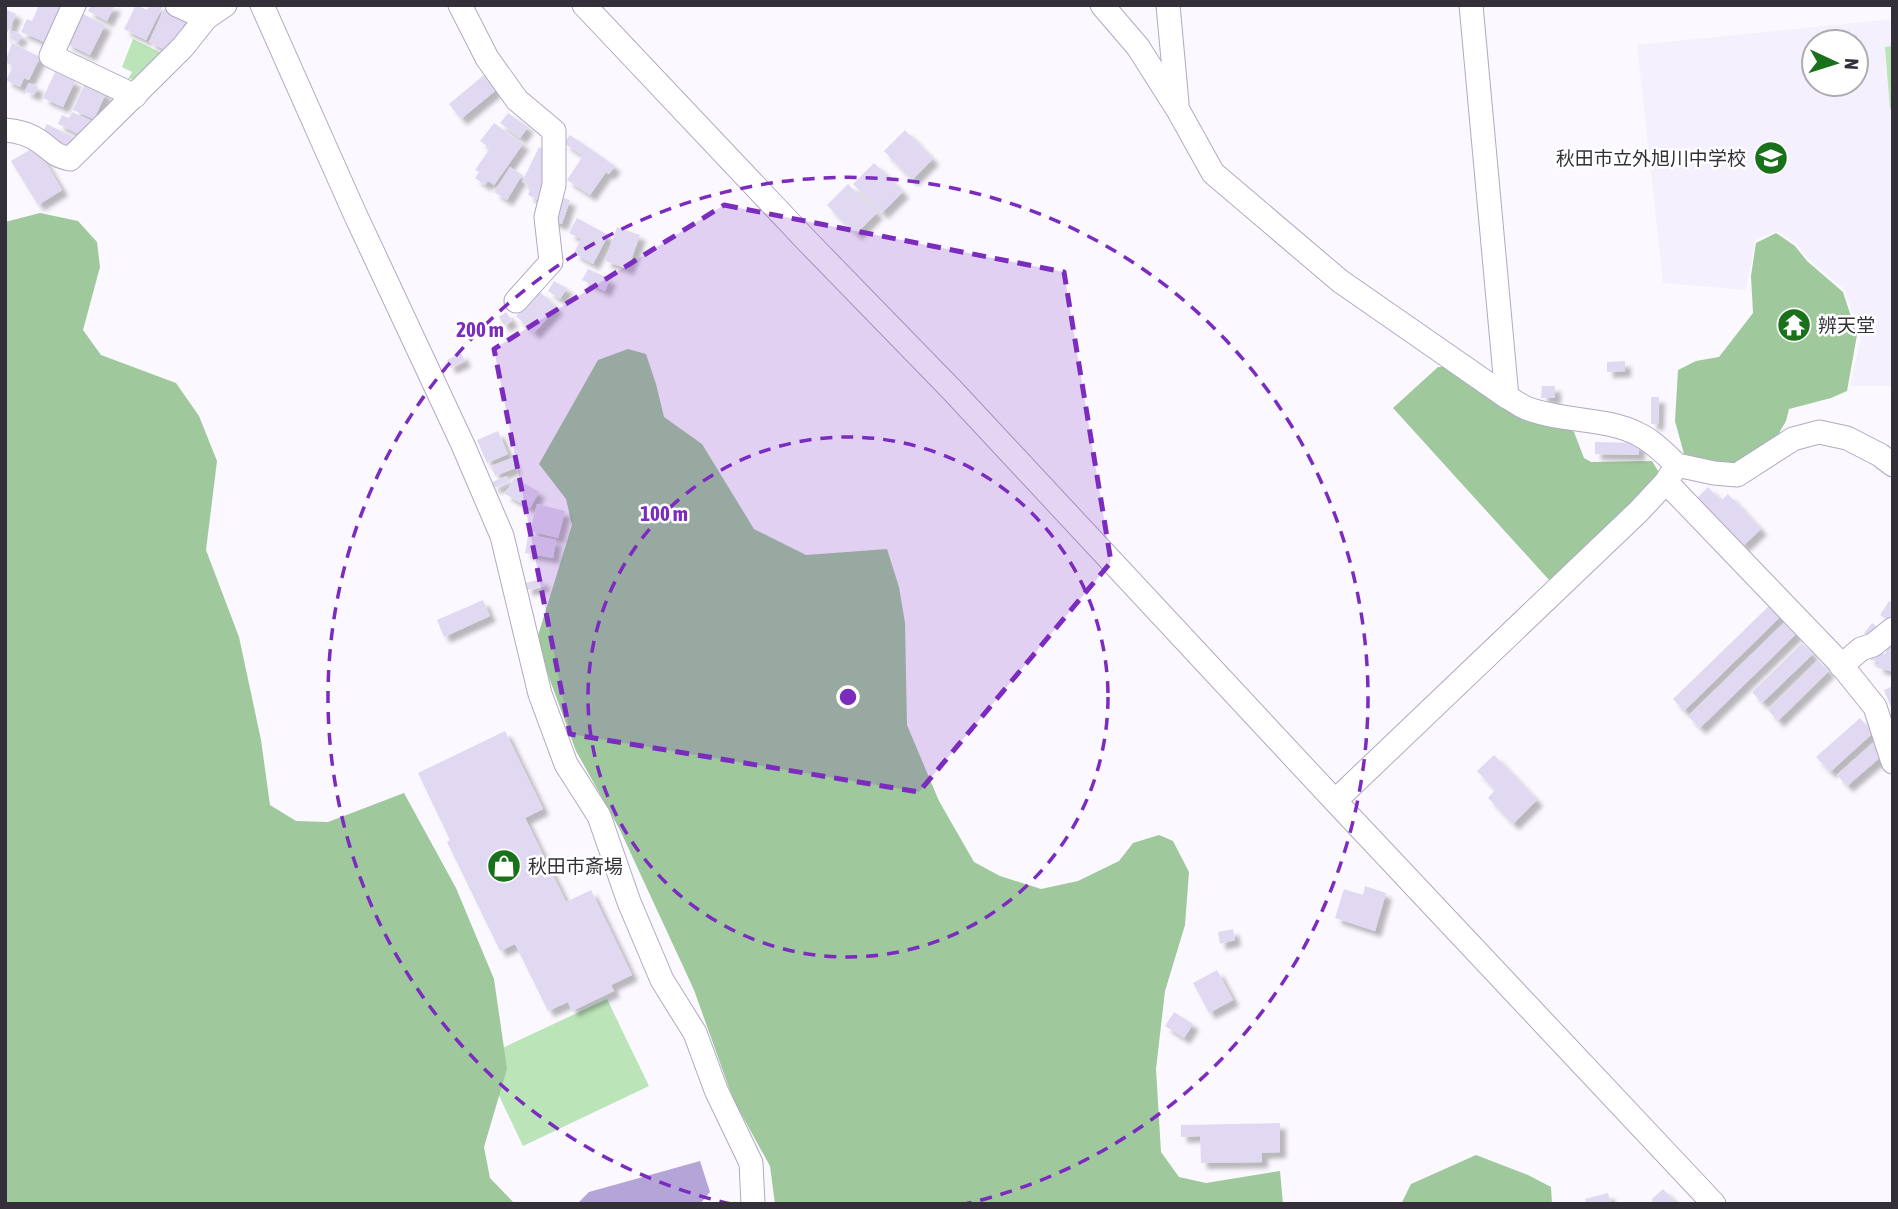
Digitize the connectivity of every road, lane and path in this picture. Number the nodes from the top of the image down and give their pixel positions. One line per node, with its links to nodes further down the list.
1 (74, 5): 10 (street)
2 (177, 5): 9 (street)
3 (262, 5): 21 (street)
4 (460, 5): 13 (street)
5 (583, 5): 20 (street)
6 (1102, 5): 11 (street)
7 (1168, 5): 11 (street)
8 (1471, 5): 14 (street)
9 (216, 12): 10 (street)
10 (135, 96): 12 (street)
11 (1178, 110): 14 (street)
12 (5, 130)
13 (516, 301)
14 (1507, 397): 16 (street)
15 (1893, 465): 16 (street)
16 (1672, 473): 18 (street); 20 (street)
17 (1893, 629): 18 (street)
18 (1841, 666): 19 (street)
19 (1893, 762)
20 (1335, 801): 22 (street)
21 (753, 1204)
22 (1714, 1204)

